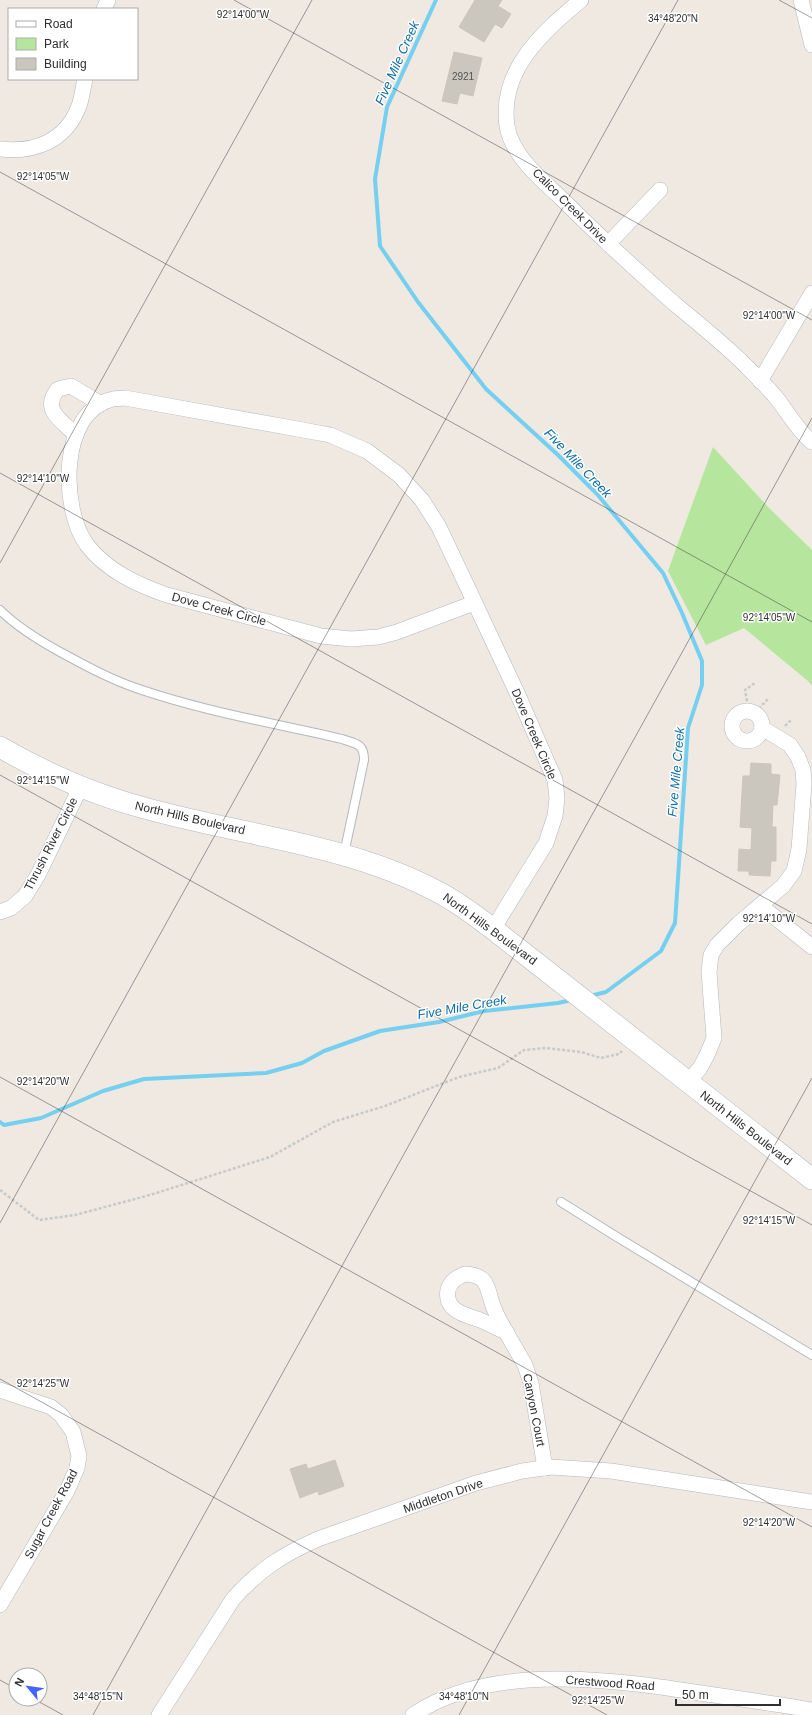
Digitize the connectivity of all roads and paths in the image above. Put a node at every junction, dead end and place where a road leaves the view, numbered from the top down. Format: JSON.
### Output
{"nodes":[{"id":1,"x":581,"y":0,"type":"edge"},
{"id":2,"x":801,"y":0,"type":"edge"},
{"id":3,"x":812,"y":45,"type":"edge"},
{"id":4,"x":85,"y":80,"type":"edge"},
{"id":5,"x":0,"y":149,"type":"edge"},
{"id":6,"x":660,"y":190,"type":"dead end"},
{"id":7,"x":608,"y":244,"type":"junction"},
{"id":8,"x":812,"y":293,"type":"edge"},
{"id":9,"x":760,"y":381,"type":"junction"},
{"id":10,"x":101,"y":404,"type":"junction"},
{"id":11,"x":76,"y":435,"type":"junction"},
{"id":12,"x":812,"y":442,"type":"edge"},
{"id":13,"x":474,"y":603,"type":"junction"},
{"id":14,"x":0,"y":610,"type":"edge"},
{"id":15,"x":755,"y":683,"type":"dead end"},
{"id":16,"x":768,"y":699,"type":"dead end"},
{"id":17,"x":752,"y":711,"type":"junction"},
{"id":18,"x":762,"y":728,"type":"junction"},
{"id":19,"x":0,"y":747,"type":"edge"},
{"id":20,"x":81,"y":786,"type":"junction"},
{"id":21,"x":344,"y":855,"type":"junction"},
{"id":22,"x":761,"y":906,"type":"junction"},
{"id":23,"x":0,"y":912,"type":"edge"},
{"id":24,"x":493,"y":929,"type":"junction"},
{"id":25,"x":812,"y":947,"type":"edge"},
{"id":26,"x":634,"y":1039,"type":"junction"},
{"id":27,"x":688,"y":1082,"type":"junction"},
{"id":28,"x":812,"y":1179,"type":"edge"},
{"id":29,"x":0,"y":1190,"type":"edge"},
{"id":30,"x":561,"y":1202,"type":"dead end"},
{"id":31,"x":506,"y":1332,"type":"dead end"},
{"id":32,"x":812,"y":1355,"type":"edge"},
{"id":33,"x":0,"y":1390,"type":"edge"},
{"id":34,"x":545,"y":1468,"type":"junction"},
{"id":35,"x":812,"y":1502,"type":"edge"},
{"id":36,"x":0,"y":1605,"type":"edge"},
{"id":37,"x":812,"y":1710,"type":"edge"},
{"id":38,"x":159,"y":1715,"type":"edge"},
{"id":39,"x":414,"y":1715,"type":"edge"}],
"edges":[{"from":1,"to":7,"type":"street","name":"Calico Creek Drive"},
{"from":2,"to":3,"type":"street"},
{"from":4,"to":5,"type":"street"},
{"from":6,"to":7,"type":"street"},
{"from":7,"to":9,"type":"street","name":"Calico Creek Drive"},
{"from":8,"to":9,"type":"street"},
{"from":9,"to":12,"type":"street","name":"Calico Creek Drive"},
{"from":10,"to":11,"type":"street","name":"Dove Creek Circle"},
{"from":10,"to":11,"type":"street"},
{"from":10,"to":13,"type":"street","name":"Dove Creek Circle"},
{"from":11,"to":13,"type":"street","name":"Dove Creek Circle"},
{"from":13,"to":24,"type":"street","name":"Dove Creek Circle"},
{"from":14,"to":21,"type":"lane"},
{"from":15,"to":17,"type":"path"},
{"from":16,"to":17,"type":"path"},
{"from":17,"to":18,"type":"street"},
{"from":17,"to":18,"type":"street"},
{"from":18,"to":22,"type":"street"},
{"from":19,"to":20,"type":"street","name":"North Hills Boulevard"},
{"from":20,"to":21,"type":"street","name":"North Hills Boulevard"},
{"from":20,"to":23,"type":"street","name":"Thrush River Circle"},
{"from":21,"to":24,"type":"street","name":"North Hills Boulevard"},
{"from":22,"to":25,"type":"street"},
{"from":22,"to":27,"type":"street"},
{"from":24,"to":26,"type":"street","name":"North Hills Boulevard"},
{"from":26,"to":27,"type":"street","name":"North Hills Boulevard"},
{"from":26,"to":29,"type":"path"},
{"from":27,"to":28,"type":"street","name":"North Hills Boulevard"},
{"from":30,"to":32,"type":"lane"},
{"from":31,"to":34,"type":"street","name":"Canyon Court"},
{"from":33,"to":36,"type":"street","name":"Sugar Creek Road"},
{"from":34,"to":35,"type":"street","name":"Middleton Drive"},
{"from":34,"to":38,"type":"street","name":"Middleton Drive"},
{"from":37,"to":39,"type":"street","name":"Crestwood Road"}]}
